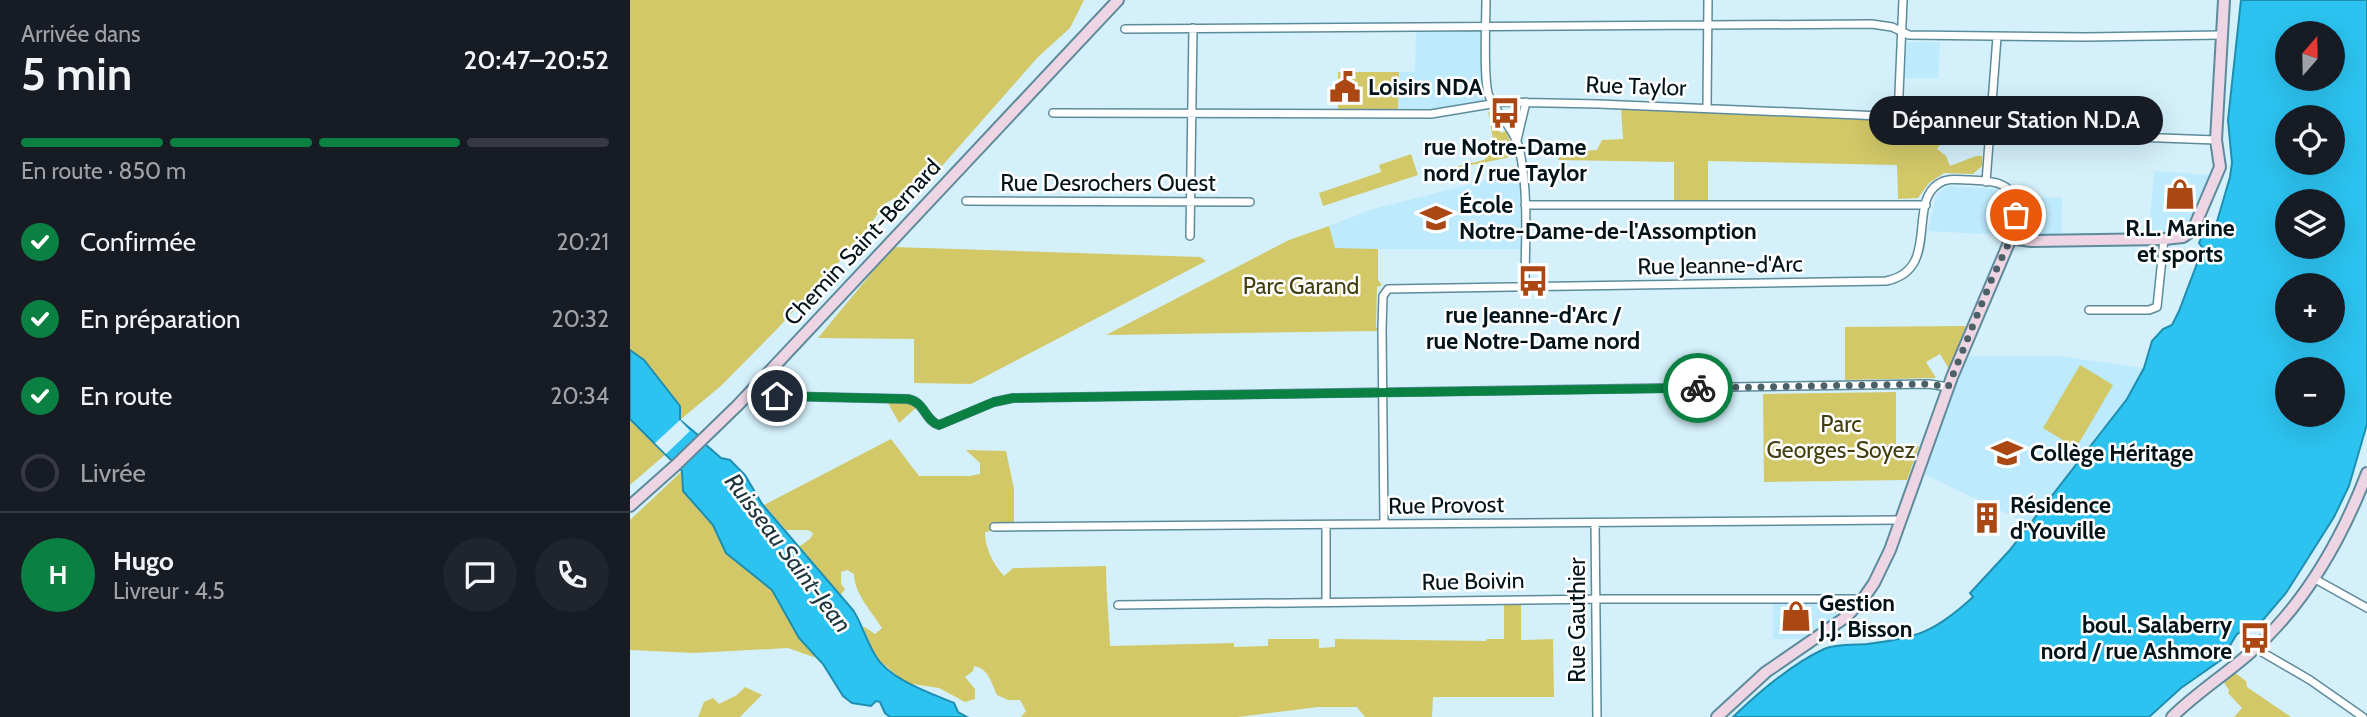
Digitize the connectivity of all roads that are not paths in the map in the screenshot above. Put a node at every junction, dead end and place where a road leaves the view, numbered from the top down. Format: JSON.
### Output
{"nodes":[{"id":1,"x":1118,"y":0,"type":"edge"},
{"id":2,"x":1486,"y":0,"type":"edge"},
{"id":3,"x":1708,"y":0,"type":"edge"},
{"id":4,"x":1903,"y":0,"type":"edge"},
{"id":5,"x":2224,"y":0,"type":"edge"},
{"id":6,"x":1708,"y":25,"type":"junction"},
{"id":7,"x":1486,"y":27,"type":"junction"},
{"id":8,"x":1193,"y":28,"type":"junction"},
{"id":9,"x":1125,"y":29,"type":"dead end"},
{"id":10,"x":1902,"y":32,"type":"junction"},
{"id":11,"x":2221,"y":36,"type":"junction"},
{"id":12,"x":1997,"y":37,"type":"junction"},
{"id":13,"x":1526,"y":103,"type":"junction"},
{"id":14,"x":1494,"y":104,"type":"junction"},
{"id":15,"x":1707,"y":108,"type":"junction"},
{"id":16,"x":1053,"y":113,"type":"dead end"},
{"id":17,"x":1192,"y":114,"type":"junction"},
{"id":18,"x":1898,"y":117,"type":"junction"},
{"id":19,"x":1990,"y":130,"type":"junction"},
{"id":20,"x":2216,"y":140,"type":"junction"},
{"id":21,"x":1517,"y":141,"type":"junction"},
{"id":22,"x":1986,"y":182,"type":"junction"},
{"id":23,"x":966,"y":201,"type":"dead end"},
{"id":24,"x":1191,"y":202,"type":"junction"},
{"id":25,"x":1250,"y":202,"type":"dead end"},
{"id":26,"x":1525,"y":205,"type":"junction"},
{"id":27,"x":1926,"y":205,"type":"junction"},
{"id":28,"x":1190,"y":236,"type":"dead end"},
{"id":29,"x":2011,"y":238,"type":"junction"},
{"id":30,"x":2164,"y":239,"type":"junction"},
{"id":31,"x":1525,"y":287,"type":"junction"},
{"id":32,"x":2089,"y":310,"type":"dead end"},
{"id":33,"x":1948,"y":387,"type":"junction"},
{"id":34,"x":1382,"y":393,"type":"junction"},
{"id":35,"x":777,"y":396,"type":"dead end"},
{"id":36,"x":2367,"y":473,"type":"edge"},
{"id":37,"x":2363,"y":496,"type":"edge"},
{"id":38,"x":630,"y":506,"type":"edge"},
{"id":39,"x":1899,"y":520,"type":"junction"},
{"id":40,"x":1595,"y":523,"type":"junction"},
{"id":41,"x":1384,"y":524,"type":"junction"},
{"id":42,"x":1326,"y":526,"type":"junction"},
{"id":43,"x":993,"y":527,"type":"dead end"},
{"id":44,"x":2315,"y":579,"type":"junction"},
{"id":45,"x":1828,"y":599,"type":"junction"},
{"id":46,"x":1863,"y":599,"type":"junction"},
{"id":47,"x":1596,"y":600,"type":"junction"},
{"id":48,"x":1326,"y":602,"type":"junction"},
{"id":49,"x":1118,"y":605,"type":"dead end"},
{"id":50,"x":2367,"y":608,"type":"edge"},
{"id":51,"x":1846,"y":617,"type":"junction"},
{"id":52,"x":2255,"y":648,"type":"junction"},
{"id":53,"x":1597,"y":717,"type":"edge"},
{"id":54,"x":1717,"y":717,"type":"edge"},
{"id":55,"x":2172,"y":717,"type":"edge"},
{"id":56,"x":2363,"y":717,"type":"edge"}],
"edges":[{"from":1,"to":38,"type":"street","name":"Chemin Saint-Bernard"},
{"from":2,"to":7,"type":"street"},
{"from":3,"to":6,"type":"street"},
{"from":4,"to":10,"type":"street"},
{"from":5,"to":11,"type":"street"},
{"from":6,"to":7,"type":"street"},
{"from":6,"to":10,"type":"street"},
{"from":6,"to":15,"type":"street"},
{"from":7,"to":8,"type":"street"},
{"from":7,"to":14,"type":"street"},
{"from":8,"to":9,"type":"street"},
{"from":8,"to":17,"type":"street"},
{"from":10,"to":12,"type":"street"},
{"from":10,"to":18,"type":"street"},
{"from":11,"to":12,"type":"street"},
{"from":11,"to":20,"type":"street"},
{"from":12,"to":19,"type":"street"},
{"from":13,"to":14,"type":"street","name":"Rue Taylor"},
{"from":13,"to":15,"type":"street","name":"Rue Taylor"},
{"from":13,"to":21,"type":"street"},
{"from":14,"to":17,"type":"street","name":"Rue Taylor"},
{"from":14,"to":21,"type":"street"},
{"from":15,"to":18,"type":"street","name":"Rue Taylor"},
{"from":16,"to":17,"type":"street","name":"Rue Taylor"},
{"from":17,"to":24,"type":"street"},
{"from":18,"to":19,"type":"street","name":"Rue Taylor"},
{"from":19,"to":20,"type":"street","name":"Rue Taylor"},
{"from":19,"to":22,"type":"street"},
{"from":20,"to":30,"type":"street"},
{"from":21,"to":26,"type":"street"},
{"from":22,"to":27,"type":"street"},
{"from":22,"to":29,"type":"street"},
{"from":23,"to":24,"type":"street","name":"Rue Desrochers Ouest"},
{"from":24,"to":25,"type":"street","name":"Rue Desrochers Ouest"},
{"from":24,"to":28,"type":"street"},
{"from":26,"to":27,"type":"street"},
{"from":26,"to":31,"type":"street"},
{"from":27,"to":31,"type":"street","name":"Rue Jeanne-d'Arc"},
{"from":29,"to":30,"type":"street"},
{"from":29,"to":33,"type":"street"},
{"from":30,"to":32,"type":"street"},
{"from":31,"to":34,"type":"street","name":"Rue Jeanne-d'Arc"},
{"from":33,"to":34,"type":"street"},
{"from":33,"to":39,"type":"street"},
{"from":34,"to":35,"type":"street"},
{"from":34,"to":41,"type":"street"},
{"from":36,"to":37,"type":"street"},
{"from":37,"to":44,"type":"street"},
{"from":39,"to":40,"type":"street","name":"Rue Provost"},
{"from":39,"to":46,"type":"street"},
{"from":40,"to":41,"type":"street","name":"Rue Provost"},
{"from":40,"to":47,"type":"street","name":"Rue Gauthier"},
{"from":41,"to":42,"type":"street","name":"Rue Provost"},
{"from":42,"to":43,"type":"street","name":"Rue Provost"},
{"from":42,"to":48,"type":"street"},
{"from":44,"to":50,"type":"street"},
{"from":44,"to":52,"type":"street"},
{"from":45,"to":46,"type":"street","name":"Rue Boivin"},
{"from":45,"to":47,"type":"street","name":"Rue Boivin"},
{"from":45,"to":51,"type":"street"},
{"from":46,"to":51,"type":"street"},
{"from":47,"to":48,"type":"street","name":"Rue Boivin"},
{"from":47,"to":53,"type":"street","name":"Rue Gauthier"},
{"from":48,"to":49,"type":"street","name":"Rue Boivin"},
{"from":51,"to":54,"type":"street"},
{"from":52,"to":55,"type":"street"},
{"from":52,"to":56,"type":"street"}]}
